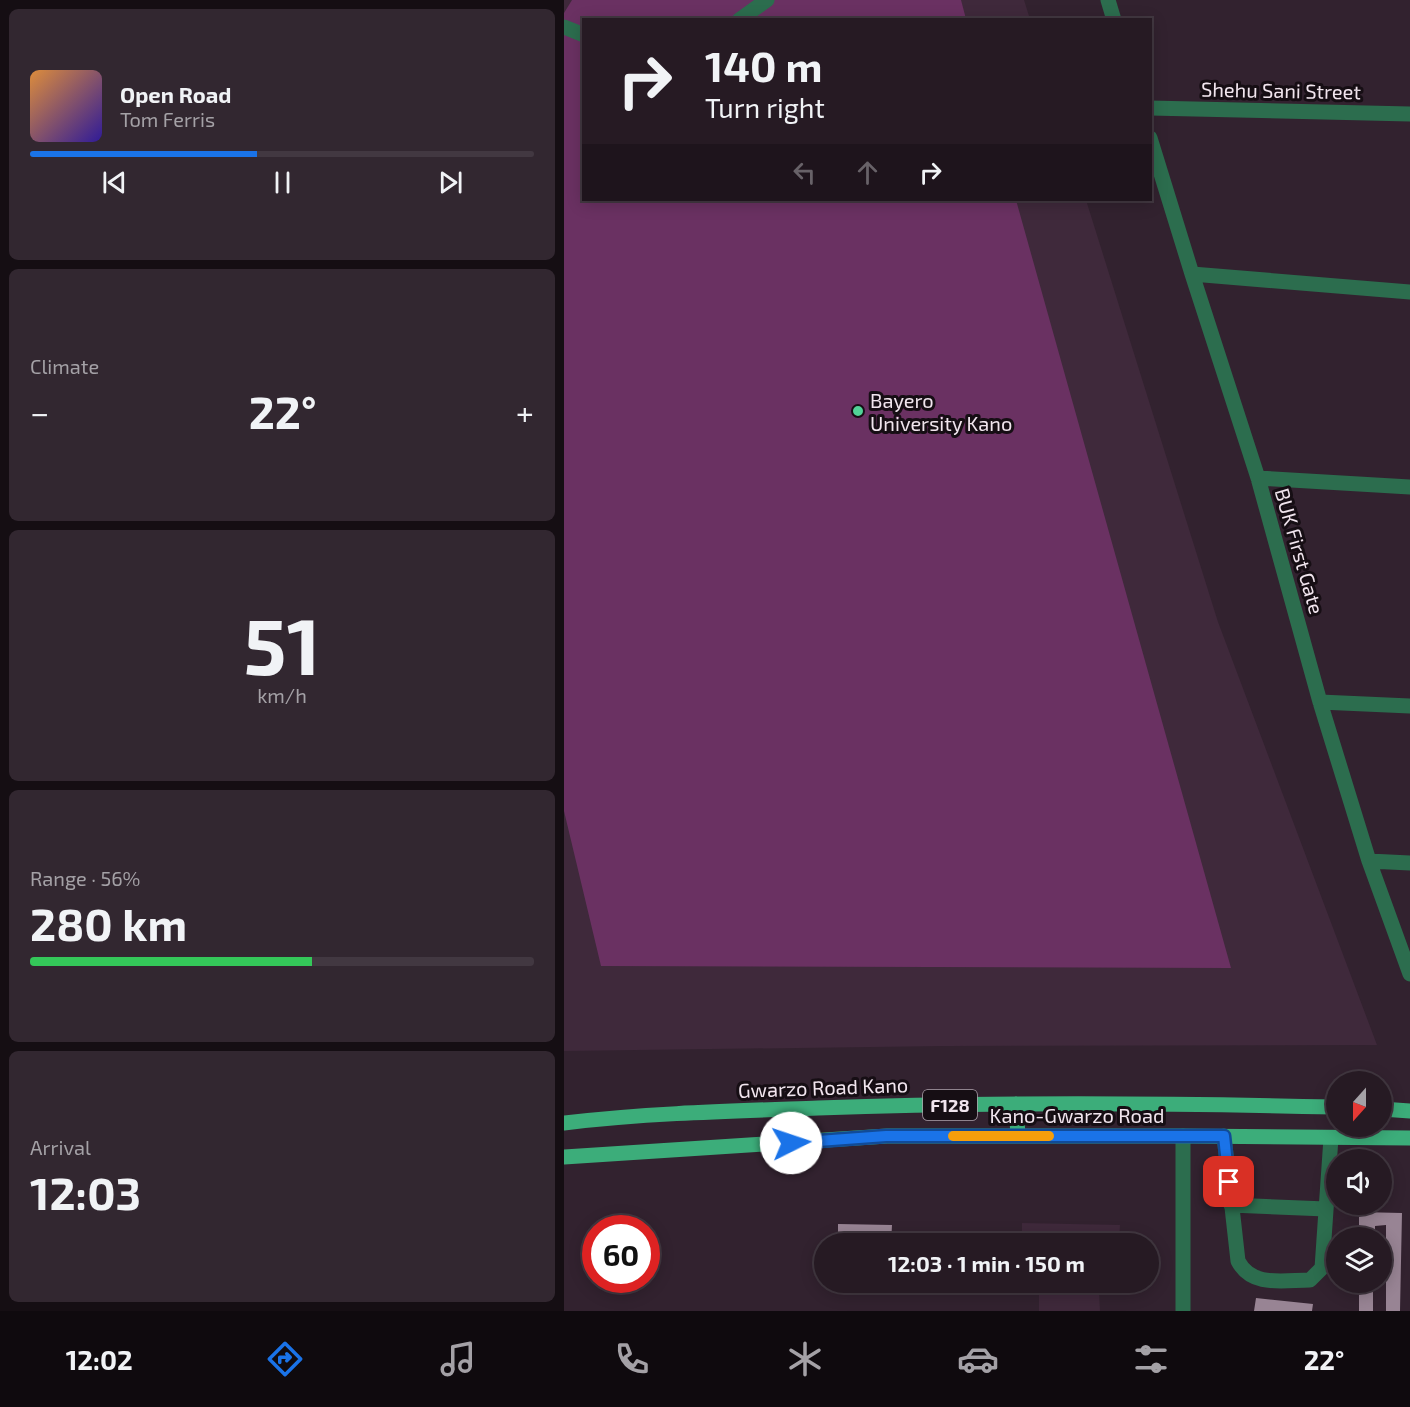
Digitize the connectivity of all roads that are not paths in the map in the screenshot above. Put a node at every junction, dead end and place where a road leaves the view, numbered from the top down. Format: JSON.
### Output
{"nodes":[{"id":1,"x":766,"y":0,"type":"edge"},
{"id":2,"x":1108,"y":0,"type":"edge"},
{"id":3,"x":742,"y":18,"type":"edge"},
{"id":4,"x":1113,"y":18,"type":"edge"},
{"id":5,"x":564,"y":27,"type":"edge"},
{"id":6,"x":582,"y":34,"type":"edge"},
{"id":7,"x":1152,"y":108,"type":"edge"},
{"id":8,"x":1410,"y":114,"type":"edge"},
{"id":9,"x":1152,"y":144,"type":"edge"},
{"id":10,"x":1192,"y":274,"type":"junction"},
{"id":11,"x":1410,"y":292,"type":"edge"},
{"id":12,"x":1258,"y":478,"type":"junction"},
{"id":13,"x":1410,"y":487,"type":"edge"},
{"id":14,"x":1320,"y":702,"type":"junction"},
{"id":15,"x":1410,"y":706,"type":"edge"},
{"id":16,"x":1369,"y":861,"type":"junction"},
{"id":17,"x":1410,"y":863,"type":"edge"},
{"id":18,"x":1410,"y":974,"type":"edge"},
{"id":19,"x":1016,"y":1104,"type":"junction"},
{"id":20,"x":1326,"y":1107,"type":"edge"},
{"id":21,"x":1392,"y":1110,"type":"edge"},
{"id":22,"x":1410,"y":1111,"type":"edge"},
{"id":23,"x":564,"y":1123,"type":"edge"},
{"id":24,"x":1018,"y":1136,"type":"junction"},
{"id":25,"x":1183,"y":1136,"type":"junction"},
{"id":26,"x":1224,"y":1136,"type":"junction"},
{"id":27,"x":1331,"y":1138,"type":"junction"},
{"id":28,"x":1410,"y":1138,"type":"edge"},
{"id":29,"x":1330,"y":1149,"type":"edge"},
{"id":30,"x":564,"y":1157,"type":"edge"},
{"id":31,"x":1232,"y":1205,"type":"junction"},
{"id":32,"x":1326,"y":1209,"type":"joint"},
{"id":33,"x":1183,"y":1311,"type":"edge"}],
"edges":[{"from":1,"to":3,"type":"street"},
{"from":2,"to":4,"type":"street"},
{"from":5,"to":6,"type":"street"},
{"from":7,"to":8,"type":"street","name":"Shehu Sani Street"},
{"from":9,"to":10,"type":"street","name":"BUK First Gate"},
{"from":10,"to":11,"type":"street"},
{"from":10,"to":12,"type":"street","name":"BUK First Gate"},
{"from":12,"to":13,"type":"street"},
{"from":12,"to":14,"type":"street","name":"BUK First Gate"},
{"from":14,"to":15,"type":"street"},
{"from":14,"to":16,"type":"street","name":"BUK First Gate"},
{"from":16,"to":17,"type":"street"},
{"from":16,"to":18,"type":"street","name":"BUK First Gate"},
{"from":19,"to":20,"type":"main road","name":"Gwarzo Road Kano","number":"F128"},
{"from":19,"to":23,"type":"main road","name":"Gwarzo Road Kano","number":"F128"},
{"from":19,"to":24,"type":"main road"},
{"from":21,"to":22,"type":"main road"},
{"from":24,"to":25,"type":"main road","name":"Kano-Gwarzo Road","number":"F128"},
{"from":24,"to":30,"type":"main road","name":"Kano-Gwarzo Road","number":"F128"},
{"from":25,"to":26,"type":"main road","name":"Kano-Gwarzo Road","number":"F128"},
{"from":25,"to":33,"type":"street"},
{"from":26,"to":27,"type":"main road","name":"Kano-Gwarzo Road","number":"F128"},
{"from":26,"to":31,"type":"street"},
{"from":27,"to":28,"type":"main road","name":"Kano-Gwarzo Road","number":"F128"},
{"from":27,"to":29,"type":"street"},
{"from":31,"to":32,"type":"street"},
{"from":31,"to":32,"type":"street"}]}
